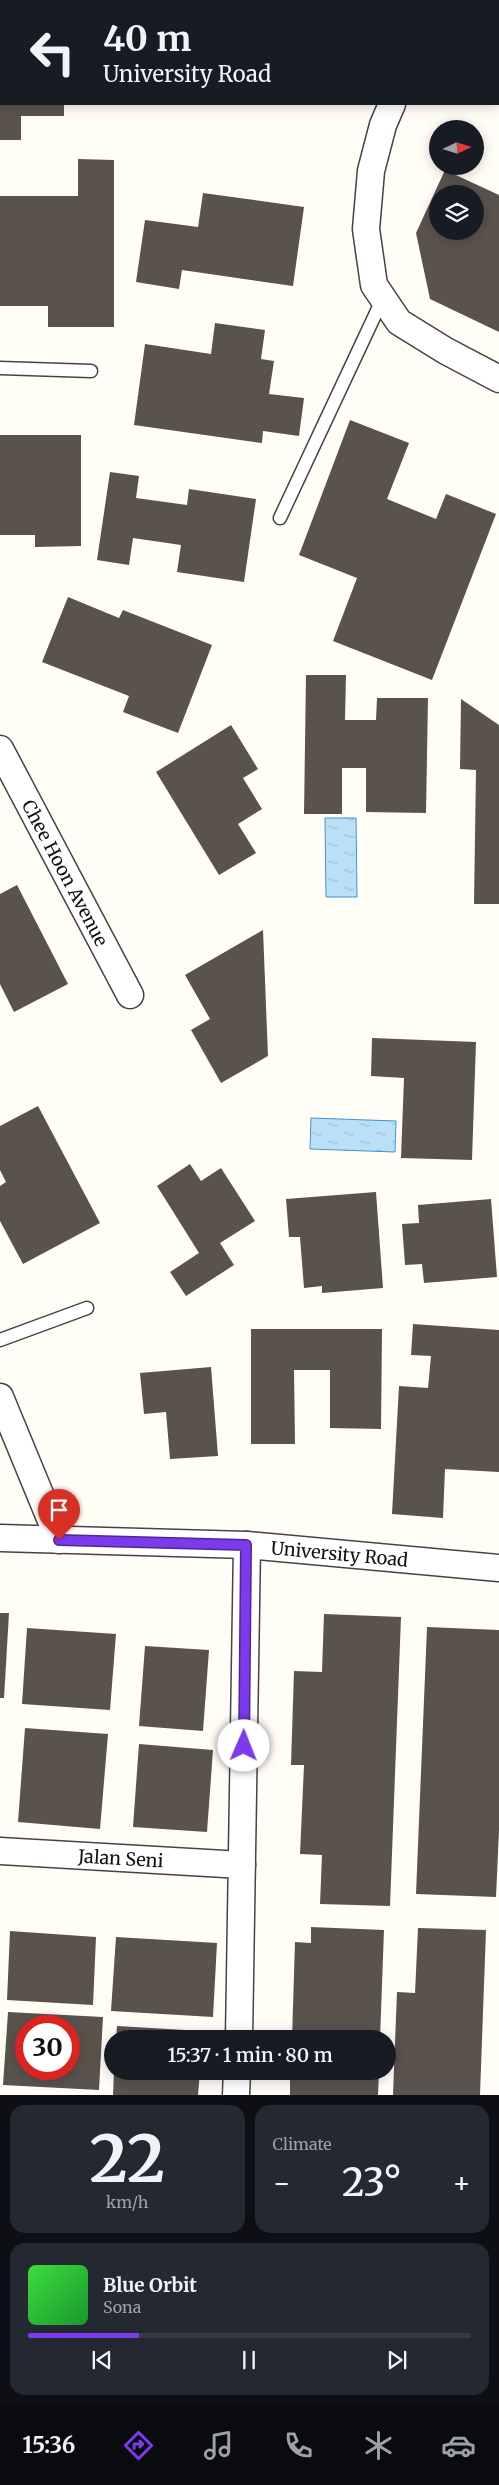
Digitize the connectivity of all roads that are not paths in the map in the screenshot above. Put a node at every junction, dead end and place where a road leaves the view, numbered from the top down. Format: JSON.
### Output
{"nodes":[{"id":1,"x":392,"y":105,"type":"edge"},
{"id":2,"x":383,"y":298,"type":"junction"},
{"id":3,"x":0,"y":368,"type":"edge"},
{"id":4,"x":91,"y":371,"type":"dead end"},
{"id":5,"x":499,"y":379,"type":"edge"},
{"id":6,"x":280,"y":518,"type":"dead end"},
{"id":7,"x":0,"y":749,"type":"edge"},
{"id":8,"x":130,"y":995,"type":"dead end"},
{"id":9,"x":88,"y":1308,"type":"dead end"},
{"id":10,"x":0,"y":1340,"type":"edge"},
{"id":11,"x":0,"y":1397,"type":"edge"},
{"id":12,"x":0,"y":1538,"type":"edge"},
{"id":13,"x":59,"y":1540,"type":"junction"},
{"id":14,"x":246,"y":1545,"type":"junction"},
{"id":15,"x":499,"y":1568,"type":"edge"},
{"id":16,"x":0,"y":1851,"type":"edge"},
{"id":17,"x":242,"y":1865,"type":"junction"},
{"id":18,"x":239,"y":2030,"type":"edge"},
{"id":19,"x":237,"y":2080,"type":"edge"},
{"id":20,"x":236,"y":2095,"type":"edge"}],
"edges":[{"from":1,"to":2,"type":"street"},
{"from":2,"to":5,"type":"street"},
{"from":2,"to":6,"type":"lane"},
{"from":3,"to":4,"type":"lane"},
{"from":7,"to":8,"type":"street","name":"Chee Hoon Avenue"},
{"from":9,"to":10,"type":"lane"},
{"from":11,"to":13,"type":"street"},
{"from":12,"to":13,"type":"street","name":"University Road"},
{"from":13,"to":14,"type":"street","name":"University Road"},
{"from":14,"to":15,"type":"street","name":"University Road"},
{"from":14,"to":17,"type":"street"},
{"from":16,"to":17,"type":"street","name":"Jalan Seni"},
{"from":17,"to":18,"type":"street"},
{"from":19,"to":20,"type":"street"}]}
